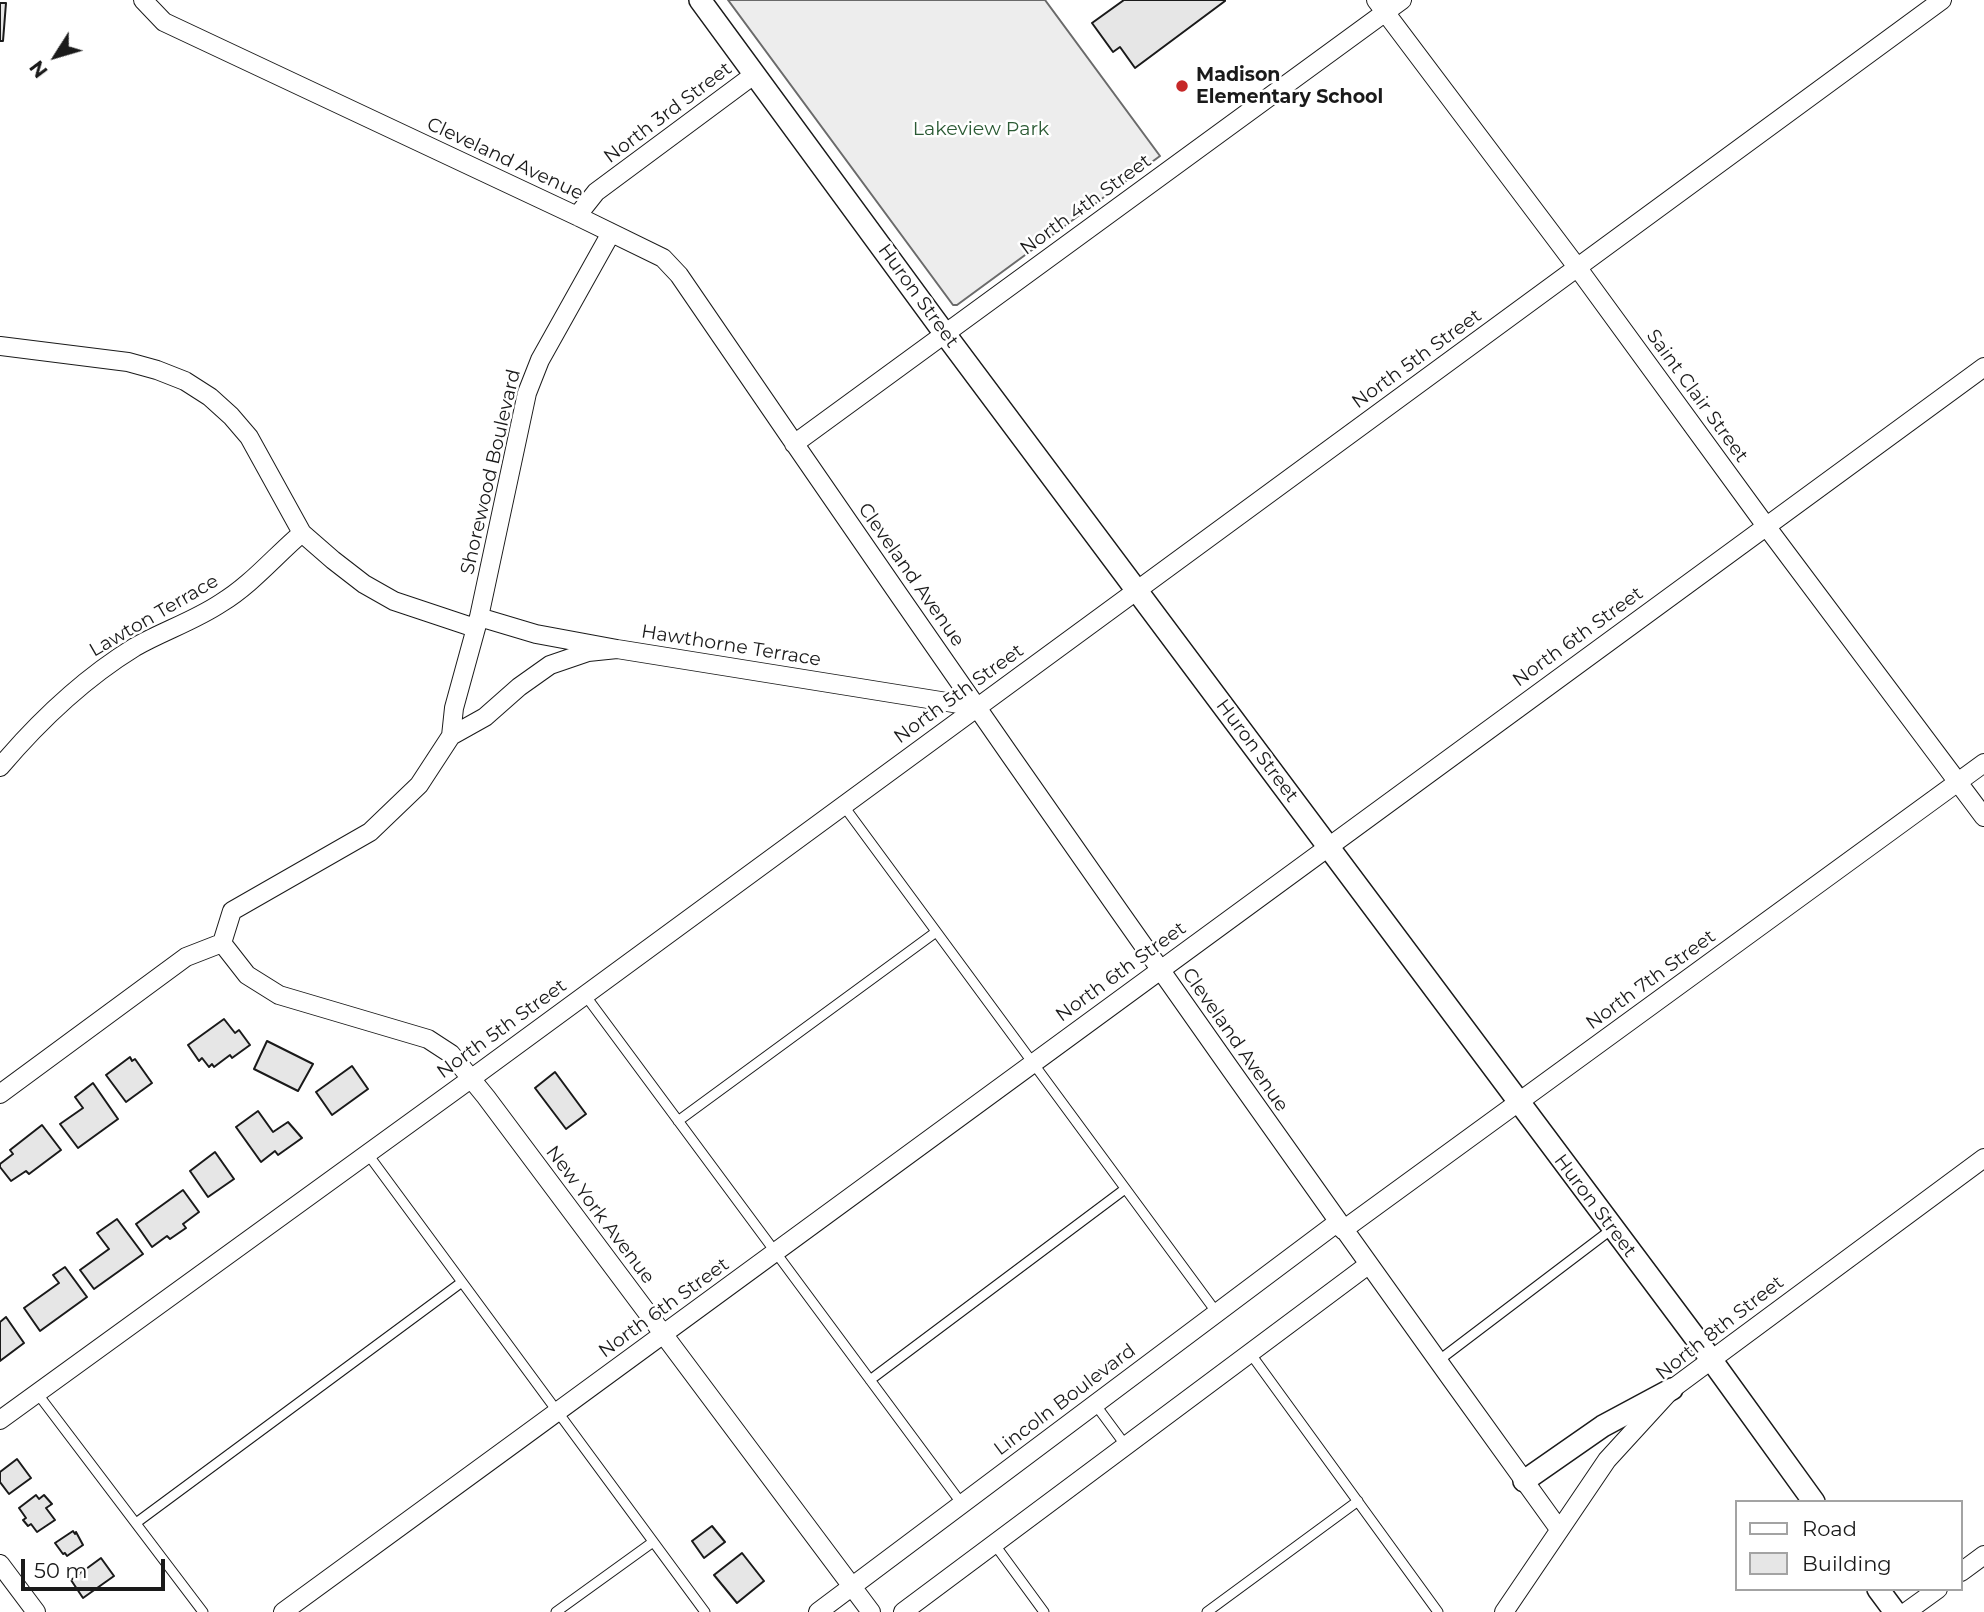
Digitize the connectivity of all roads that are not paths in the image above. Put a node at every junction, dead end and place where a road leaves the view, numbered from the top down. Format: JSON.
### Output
{"nodes":[{"id":1,"x":143,"y":0,"type":"edge"},
{"id":2,"x":700,"y":0,"type":"edge"},
{"id":3,"x":1402,"y":0,"type":"edge"},
{"id":4,"x":1942,"y":0,"type":"edge"},
{"id":5,"x":1380,"y":6,"type":"edge"},
{"id":6,"x":755,"y":74,"type":"junction"},
{"id":7,"x":577,"y":216,"type":"junction"},
{"id":8,"x":611,"y":233,"type":"junction"},
{"id":9,"x":1577,"y":267,"type":"junction"},
{"id":10,"x":945,"y":334,"type":"junction"},
{"id":11,"x":0,"y":346,"type":"edge"},
{"id":12,"x":1984,"y":367,"type":"edge"},
{"id":13,"x":794,"y":444,"type":"junction"},
{"id":14,"x":1766,"y":526,"type":"junction"},
{"id":15,"x":302,"y":533,"type":"junction"},
{"id":16,"x":1136,"y":590,"type":"junction"},
{"id":17,"x":477,"y":622,"type":"junction"},
{"id":18,"x":617,"y":649,"type":"junction"},
{"id":19,"x":978,"y":707,"type":"junction"},
{"id":20,"x":451,"y":736,"type":"junction"},
{"id":21,"x":1984,"y":763,"type":"edge"},
{"id":22,"x":0,"y":767,"type":"edge"},
{"id":23,"x":1958,"y":782,"type":"junction"},
{"id":24,"x":843,"y":806,"type":"junction"},
{"id":25,"x":1984,"y":817,"type":"edge"},
{"id":26,"x":1328,"y":846,"type":"junction"},
{"id":27,"x":936,"y":932,"type":"junction"},
{"id":28,"x":222,"y":943,"type":"junction"},
{"id":29,"x":1159,"y":970,"type":"junction"},
{"id":30,"x":585,"y":995,"type":"junction"},
{"id":31,"x":1032,"y":1063,"type":"junction"},
{"id":32,"x":472,"y":1078,"type":"junction"},
{"id":33,"x":0,"y":1094,"type":"edge"},
{"id":34,"x":1519,"y":1103,"type":"junction"},
{"id":35,"x":678,"y":1121,"type":"junction"},
{"id":36,"x":368,"y":1153,"type":"junction"},
{"id":37,"x":1984,"y":1158,"type":"edge"},
{"id":38,"x":1125,"y":1189,"type":"junction"},
{"id":39,"x":1340,"y":1226,"type":"junction"},
{"id":40,"x":1612,"y":1229,"type":"junction"},
{"id":41,"x":775,"y":1253,"type":"junction"},
{"id":42,"x":1368,"y":1265,"type":"junction"},
{"id":43,"x":462,"y":1282,"type":"junction"},
{"id":44,"x":1217,"y":1313,"type":"junction"},
{"id":45,"x":663,"y":1336,"type":"junction"},
{"id":46,"x":1250,"y":1353,"type":"junction"},
{"id":47,"x":1710,"y":1360,"type":"junction"},
{"id":48,"x":1438,"y":1361,"type":"junction"},
{"id":49,"x":870,"y":1380,"type":"junction"},
{"id":50,"x":1672,"y":1388,"type":"junction"},
{"id":51,"x":37,"y":1393,"type":"junction"},
{"id":52,"x":1095,"y":1404,"type":"junction"},
{"id":53,"x":557,"y":1412,"type":"junction"},
{"id":54,"x":0,"y":1420,"type":"edge"},
{"id":55,"x":1126,"y":1446,"type":"junction"},
{"id":56,"x":1524,"y":1481,"type":"junction"},
{"id":57,"x":1813,"y":1500,"type":"edge"},
{"id":58,"x":1358,"y":1501,"type":"junction"},
{"id":59,"x":962,"y":1504,"type":"junction"},
{"id":60,"x":136,"y":1523,"type":"junction"},
{"id":61,"x":1559,"y":1529,"type":"junction"},
{"id":62,"x":653,"y":1542,"type":"junction"},
{"id":63,"x":995,"y":1545,"type":"junction"},
{"id":64,"x":1984,"y":1555,"type":"edge"},
{"id":65,"x":0,"y":1564,"type":"edge"},
{"id":66,"x":1963,"y":1571,"type":"edge"},
{"id":67,"x":852,"y":1587,"type":"junction"},
{"id":68,"x":1879,"y":1591,"type":"edge"},
{"id":69,"x":1935,"y":1591,"type":"edge"},
{"id":70,"x":36,"y":1612,"type":"edge"},
{"id":71,"x":203,"y":1612,"type":"edge"},
{"id":72,"x":283,"y":1612,"type":"edge"},
{"id":73,"x":556,"y":1612,"type":"edge"},
{"id":74,"x":705,"y":1612,"type":"edge"},
{"id":75,"x":818,"y":1612,"type":"edge"},
{"id":76,"x":871,"y":1612,"type":"edge"},
{"id":77,"x":903,"y":1612,"type":"edge"},
{"id":78,"x":1044,"y":1612,"type":"edge"},
{"id":79,"x":1207,"y":1612,"type":"edge"},
{"id":80,"x":1438,"y":1612,"type":"edge"},
{"id":81,"x":1504,"y":1612,"type":"edge"},
{"id":82,"x":1895,"y":1612,"type":"edge"},
{"id":83,"x":1906,"y":1612,"type":"edge"}],
"edges":[{"from":1,"to":7,"type":"street","name":"Cleveland Avenue"},
{"from":2,"to":6,"type":"street","name":"Huron Street"},
{"from":3,"to":5,"type":"street","name":"North 4th Street"},
{"from":4,"to":9,"type":"street","name":"North 5th Street"},
{"from":5,"to":9,"type":"street","name":"Saint Clair Street"},
{"from":5,"to":10,"type":"street","name":"North 4th Street"},
{"from":6,"to":7,"type":"street","name":"North 3rd Street"},
{"from":6,"to":10,"type":"street","name":"Huron Street"},
{"from":7,"to":8,"type":"street","name":"Cleveland Avenue"},
{"from":8,"to":13,"type":"street","name":"Cleveland Avenue"},
{"from":8,"to":17,"type":"street","name":"Shorewood Boulevard"},
{"from":9,"to":14,"type":"street","name":"Saint Clair Street"},
{"from":9,"to":16,"type":"street","name":"North 5th Street"},
{"from":10,"to":13,"type":"street","name":"North 4th Street"},
{"from":10,"to":16,"type":"street","name":"Huron Street"},
{"from":11,"to":15,"type":"street","name":"Hawthorne Terrace"},
{"from":12,"to":14,"type":"street","name":"North 6th Street"},
{"from":13,"to":19,"type":"street","name":"Cleveland Avenue"},
{"from":14,"to":23,"type":"street","name":"Saint Clair Street"},
{"from":14,"to":26,"type":"street","name":"North 6th Street"},
{"from":15,"to":17,"type":"street","name":"Hawthorne Terrace"},
{"from":15,"to":22,"type":"street","name":"Lawton Terrace"},
{"from":16,"to":19,"type":"street","name":"North 5th Street"},
{"from":16,"to":26,"type":"street","name":"Huron Street"},
{"from":17,"to":18,"type":"street","name":"Hawthorne Terrace"},
{"from":17,"to":20,"type":"street","name":"Shorewood Boulevard"},
{"from":18,"to":19,"type":"street","name":"Hawthorne Terrace"},
{"from":18,"to":20,"type":"street","name":"Shorewood Boulevard"},
{"from":19,"to":24,"type":"street","name":"North 5th Street"},
{"from":19,"to":29,"type":"street","name":"Cleveland Avenue"},
{"from":20,"to":28,"type":"street","name":"Shorewood Boulevard"},
{"from":21,"to":23,"type":"street","name":"North 7th Street"},
{"from":23,"to":25,"type":"street","name":"Saint Clair Street"},
{"from":23,"to":34,"type":"street","name":"North 7th Street"},
{"from":24,"to":27,"type":"lane"},
{"from":24,"to":30,"type":"street","name":"North 5th Street"},
{"from":26,"to":29,"type":"street","name":"North 6th Street"},
{"from":26,"to":34,"type":"street","name":"Huron Street"},
{"from":27,"to":31,"type":"lane"},
{"from":27,"to":35,"type":"lane"},
{"from":28,"to":32,"type":"street","name":"New York Avenue"},
{"from":28,"to":33,"type":"street"},
{"from":29,"to":31,"type":"street","name":"North 6th Street"},
{"from":29,"to":39,"type":"street","name":"Cleveland Avenue"},
{"from":30,"to":32,"type":"street","name":"North 5th Street"},
{"from":30,"to":35,"type":"lane"},
{"from":31,"to":38,"type":"lane"},
{"from":31,"to":41,"type":"street","name":"North 6th Street"},
{"from":32,"to":36,"type":"street","name":"North 5th Street"},
{"from":32,"to":45,"type":"street","name":"New York Avenue"},
{"from":34,"to":39,"type":"street","name":"North 7th Street"},
{"from":34,"to":40,"type":"street","name":"Huron Street"},
{"from":35,"to":41,"type":"lane"},
{"from":36,"to":43,"type":"lane"},
{"from":36,"to":51,"type":"street","name":"North 5th Street"},
{"from":37,"to":47,"type":"street","name":"North 8th Street"},
{"from":38,"to":44,"type":"lane"},
{"from":38,"to":49,"type":"lane"},
{"from":39,"to":42,"type":"street","name":"Cleveland Avenue"},
{"from":39,"to":44,"type":"street","name":"Lincoln Boulevard"},
{"from":40,"to":47,"type":"street","name":"Huron Street"},
{"from":40,"to":48,"type":"lane"},
{"from":41,"to":45,"type":"street","name":"North 6th Street"},
{"from":41,"to":49,"type":"lane"},
{"from":42,"to":46,"type":"street"},
{"from":42,"to":48,"type":"street","name":"Cleveland Avenue"},
{"from":43,"to":53,"type":"lane"},
{"from":43,"to":60,"type":"lane"},
{"from":44,"to":52,"type":"street","name":"Lincoln Boulevard"},
{"from":45,"to":53,"type":"street","name":"North 6th Street"},
{"from":45,"to":67,"type":"street","name":"New York Avenue"},
{"from":46,"to":55,"type":"street"},
{"from":46,"to":58,"type":"lane"},
{"from":47,"to":50,"type":"street","name":"North 8th Street"},
{"from":47,"to":57,"type":"street","name":"Huron Street"},
{"from":48,"to":56,"type":"street","name":"Cleveland Avenue"},
{"from":49,"to":59,"type":"lane"},
{"from":50,"to":56,"type":"street"},
{"from":50,"to":61,"type":"street","name":"North 8th Street"},
{"from":51,"to":54,"type":"street","name":"North 5th Street"},
{"from":51,"to":60,"type":"lane"},
{"from":52,"to":55,"type":"lane"},
{"from":52,"to":59,"type":"street","name":"Lincoln Boulevard"},
{"from":53,"to":62,"type":"lane"},
{"from":53,"to":72,"type":"street","name":"North 6th Street"},
{"from":55,"to":63,"type":"street"},
{"from":56,"to":61,"type":"street","name":"Cleveland Avenue"},
{"from":58,"to":79,"type":"lane"},
{"from":58,"to":80,"type":"lane"},
{"from":59,"to":67,"type":"street","name":"Lincoln Boulevard"},
{"from":60,"to":71,"type":"lane"},
{"from":61,"to":81,"type":"street","name":"North 8th Street"},
{"from":62,"to":73,"type":"lane"},
{"from":62,"to":74,"type":"lane"},
{"from":63,"to":77,"type":"street"},
{"from":63,"to":78,"type":"lane"},
{"from":64,"to":66,"type":"street"},
{"from":65,"to":70,"type":"street"},
{"from":67,"to":75,"type":"street","name":"Lincoln Boulevard"},
{"from":67,"to":76,"type":"street","name":"New York Avenue"},
{"from":68,"to":82,"type":"street"},
{"from":69,"to":83,"type":"street"}]}
